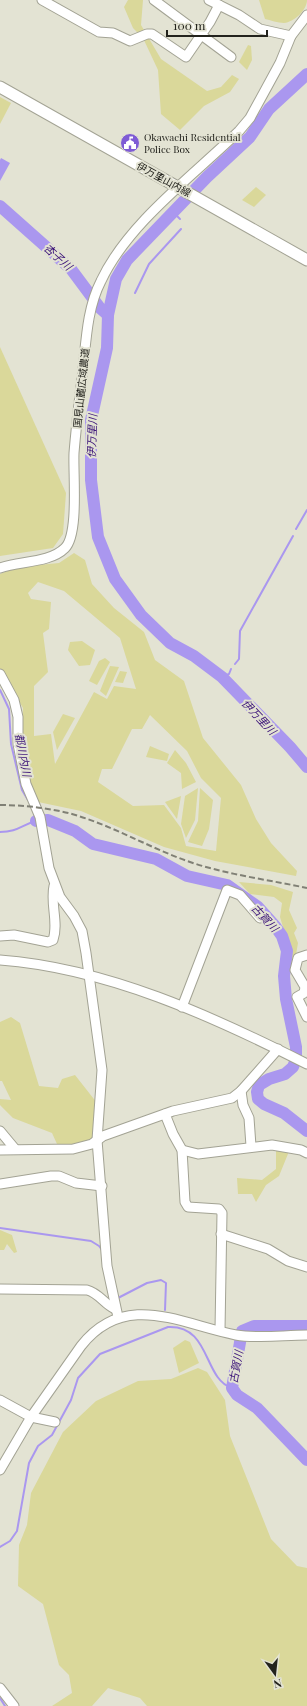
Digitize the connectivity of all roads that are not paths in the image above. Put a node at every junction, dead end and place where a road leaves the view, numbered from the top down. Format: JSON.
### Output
{"nodes":[{"id":1,"x":42,"y":0,"type":"edge"},
{"id":2,"x":154,"y":0,"type":"edge"},
{"id":3,"x":209,"y":0,"type":"edge"},
{"id":4,"x":219,"y":5,"type":"junction"},
{"id":5,"x":307,"y":15,"type":"edge"},
{"id":6,"x":201,"y":35,"type":"junction"},
{"id":7,"x":291,"y":36,"type":"junction"},
{"id":8,"x":231,"y":57,"type":"dead end"},
{"id":9,"x":0,"y":87,"type":"edge"},
{"id":10,"x":179,"y":188,"type":"junction"},
{"id":11,"x":307,"y":260,"type":"edge"},
{"id":12,"x":0,"y":568,"type":"edge"},
{"id":13,"x":0,"y":674,"type":"edge"},
{"id":14,"x":54,"y":886,"type":"junction"},
{"id":15,"x":260,"y":918,"type":"dead end"},
{"id":16,"x":0,"y":936,"type":"edge"},
{"id":17,"x":307,"y":955,"type":"edge"},
{"id":18,"x":0,"y":960,"type":"edge"},
{"id":19,"x":88,"y":975,"type":"junction"},
{"id":20,"x":182,"y":1007,"type":"junction"},
{"id":21,"x":307,"y":1017,"type":"edge"},
{"id":22,"x":281,"y":1051,"type":"junction"},
{"id":23,"x":305,"y":1063,"type":"edge"},
{"id":24,"x":241,"y":1091,"type":"junction"},
{"id":25,"x":165,"y":1114,"type":"junction"},
{"id":26,"x":0,"y":1131,"type":"edge"},
{"id":27,"x":97,"y":1140,"type":"junction"},
{"id":28,"x":251,"y":1146,"type":"junction"},
{"id":29,"x":15,"y":1149,"type":"junction"},
{"id":30,"x":0,"y":1150,"type":"edge"},
{"id":31,"x":182,"y":1150,"type":"junction"},
{"id":32,"x":307,"y":1153,"type":"edge"},
{"id":33,"x":0,"y":1184,"type":"edge"},
{"id":34,"x":102,"y":1186,"type":"junction"},
{"id":35,"x":221,"y":1234,"type":"junction"},
{"id":36,"x":307,"y":1267,"type":"edge"},
{"id":37,"x":0,"y":1289,"type":"edge"},
{"id":38,"x":117,"y":1313,"type":"junction"},
{"id":39,"x":220,"y":1330,"type":"junction"},
{"id":40,"x":307,"y":1335,"type":"edge"},
{"id":41,"x":0,"y":1400,"type":"edge"},
{"id":42,"x":31,"y":1417,"type":"junction"},
{"id":43,"x":55,"y":1422,"type":"dead end"},
{"id":44,"x":0,"y":1470,"type":"edge"},
{"id":45,"x":0,"y":1688,"type":"edge"},
{"id":46,"x":14,"y":1706,"type":"edge"}],
"edges":[{"from":1,"to":6,"type":"street"},
{"from":2,"to":6,"type":"street"},
{"from":3,"to":4,"type":"street"},
{"from":4,"to":6,"type":"street"},
{"from":4,"to":7,"type":"street"},
{"from":5,"to":7,"type":"street","name":"国見山麓広域農道"},
{"from":6,"to":8,"type":"street"},
{"from":7,"to":10,"type":"street","name":"国見山麓広域農道"},
{"from":9,"to":10,"type":"main road","name":"伊万里山内線"},
{"from":10,"to":11,"type":"main road","name":"伊万里山内線"},
{"from":10,"to":12,"type":"street","name":"国見山麓広域農道"},
{"from":13,"to":14,"type":"street"},
{"from":14,"to":16,"type":"street"},
{"from":14,"to":19,"type":"street"},
{"from":15,"to":20,"type":"street"},
{"from":17,"to":21,"type":"street"},
{"from":18,"to":19,"type":"street"},
{"from":19,"to":20,"type":"street"},
{"from":19,"to":27,"type":"street"},
{"from":20,"to":22,"type":"street"},
{"from":22,"to":23,"type":"street"},
{"from":22,"to":24,"type":"street"},
{"from":24,"to":25,"type":"street"},
{"from":24,"to":28,"type":"street"},
{"from":25,"to":27,"type":"street"},
{"from":25,"to":31,"type":"street"},
{"from":26,"to":29,"type":"street"},
{"from":27,"to":29,"type":"street"},
{"from":27,"to":34,"type":"street"},
{"from":28,"to":31,"type":"street"},
{"from":28,"to":32,"type":"street"},
{"from":29,"to":30,"type":"street"},
{"from":31,"to":35,"type":"street"},
{"from":33,"to":34,"type":"street"},
{"from":34,"to":38,"type":"street"},
{"from":35,"to":36,"type":"street"},
{"from":35,"to":39,"type":"street"},
{"from":37,"to":38,"type":"street"},
{"from":38,"to":39,"type":"street"},
{"from":38,"to":42,"type":"street"},
{"from":39,"to":40,"type":"street"},
{"from":41,"to":42,"type":"street"},
{"from":42,"to":43,"type":"street"},
{"from":42,"to":44,"type":"street"},
{"from":45,"to":46,"type":"street"}]}
